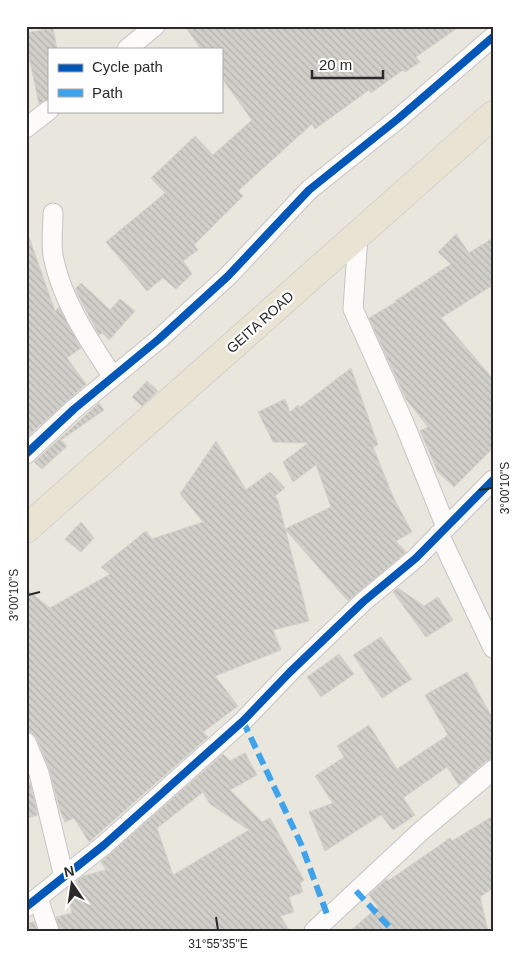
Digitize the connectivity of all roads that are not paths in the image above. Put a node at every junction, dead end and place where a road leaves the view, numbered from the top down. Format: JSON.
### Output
{"nodes":[{"id":1,"x":154,"y":26,"type":"edge"},
{"id":2,"x":493,"y":37,"type":"edge"},
{"id":3,"x":128,"y":48,"type":"edge"},
{"id":4,"x":48,"y":111,"type":"edge"},
{"id":5,"x":493,"y":115,"type":"edge"},
{"id":6,"x":26,"y":128,"type":"edge"},
{"id":7,"x":53,"y":213,"type":"dead end"},
{"id":8,"x":358,"y":236,"type":"junction"},
{"id":9,"x":113,"y":377,"type":"junction"},
{"id":10,"x":26,"y":454,"type":"edge"},
{"id":11,"x":493,"y":480,"type":"edge"},
{"id":12,"x":26,"y":529,"type":"edge"},
{"id":13,"x":443,"y":531,"type":"junction"},
{"id":14,"x":493,"y":648,"type":"edge"},
{"id":15,"x":26,"y":742,"type":"edge"},
{"id":16,"x":493,"y":770,"type":"edge"},
{"id":17,"x":64,"y":877,"type":"junction"},
{"id":18,"x":32,"y":902,"type":"edge"},
{"id":19,"x":49,"y":931,"type":"edge"},
{"id":20,"x":314,"y":931,"type":"edge"}],
"edges":[{"from":1,"to":3,"type":"street"},
{"from":2,"to":9,"type":"street"},
{"from":4,"to":6,"type":"street"},
{"from":5,"to":8,"type":"highway","name":"GEITA ROAD"},
{"from":7,"to":9,"type":"street"},
{"from":8,"to":12,"type":"highway","name":"GEITA ROAD"},
{"from":8,"to":13,"type":"street"},
{"from":9,"to":10,"type":"street"},
{"from":11,"to":13,"type":"street"},
{"from":13,"to":14,"type":"street"},
{"from":13,"to":17,"type":"street"},
{"from":15,"to":17,"type":"street"},
{"from":16,"to":20,"type":"street"},
{"from":17,"to":18,"type":"street"},
{"from":18,"to":19,"type":"street"}]}
